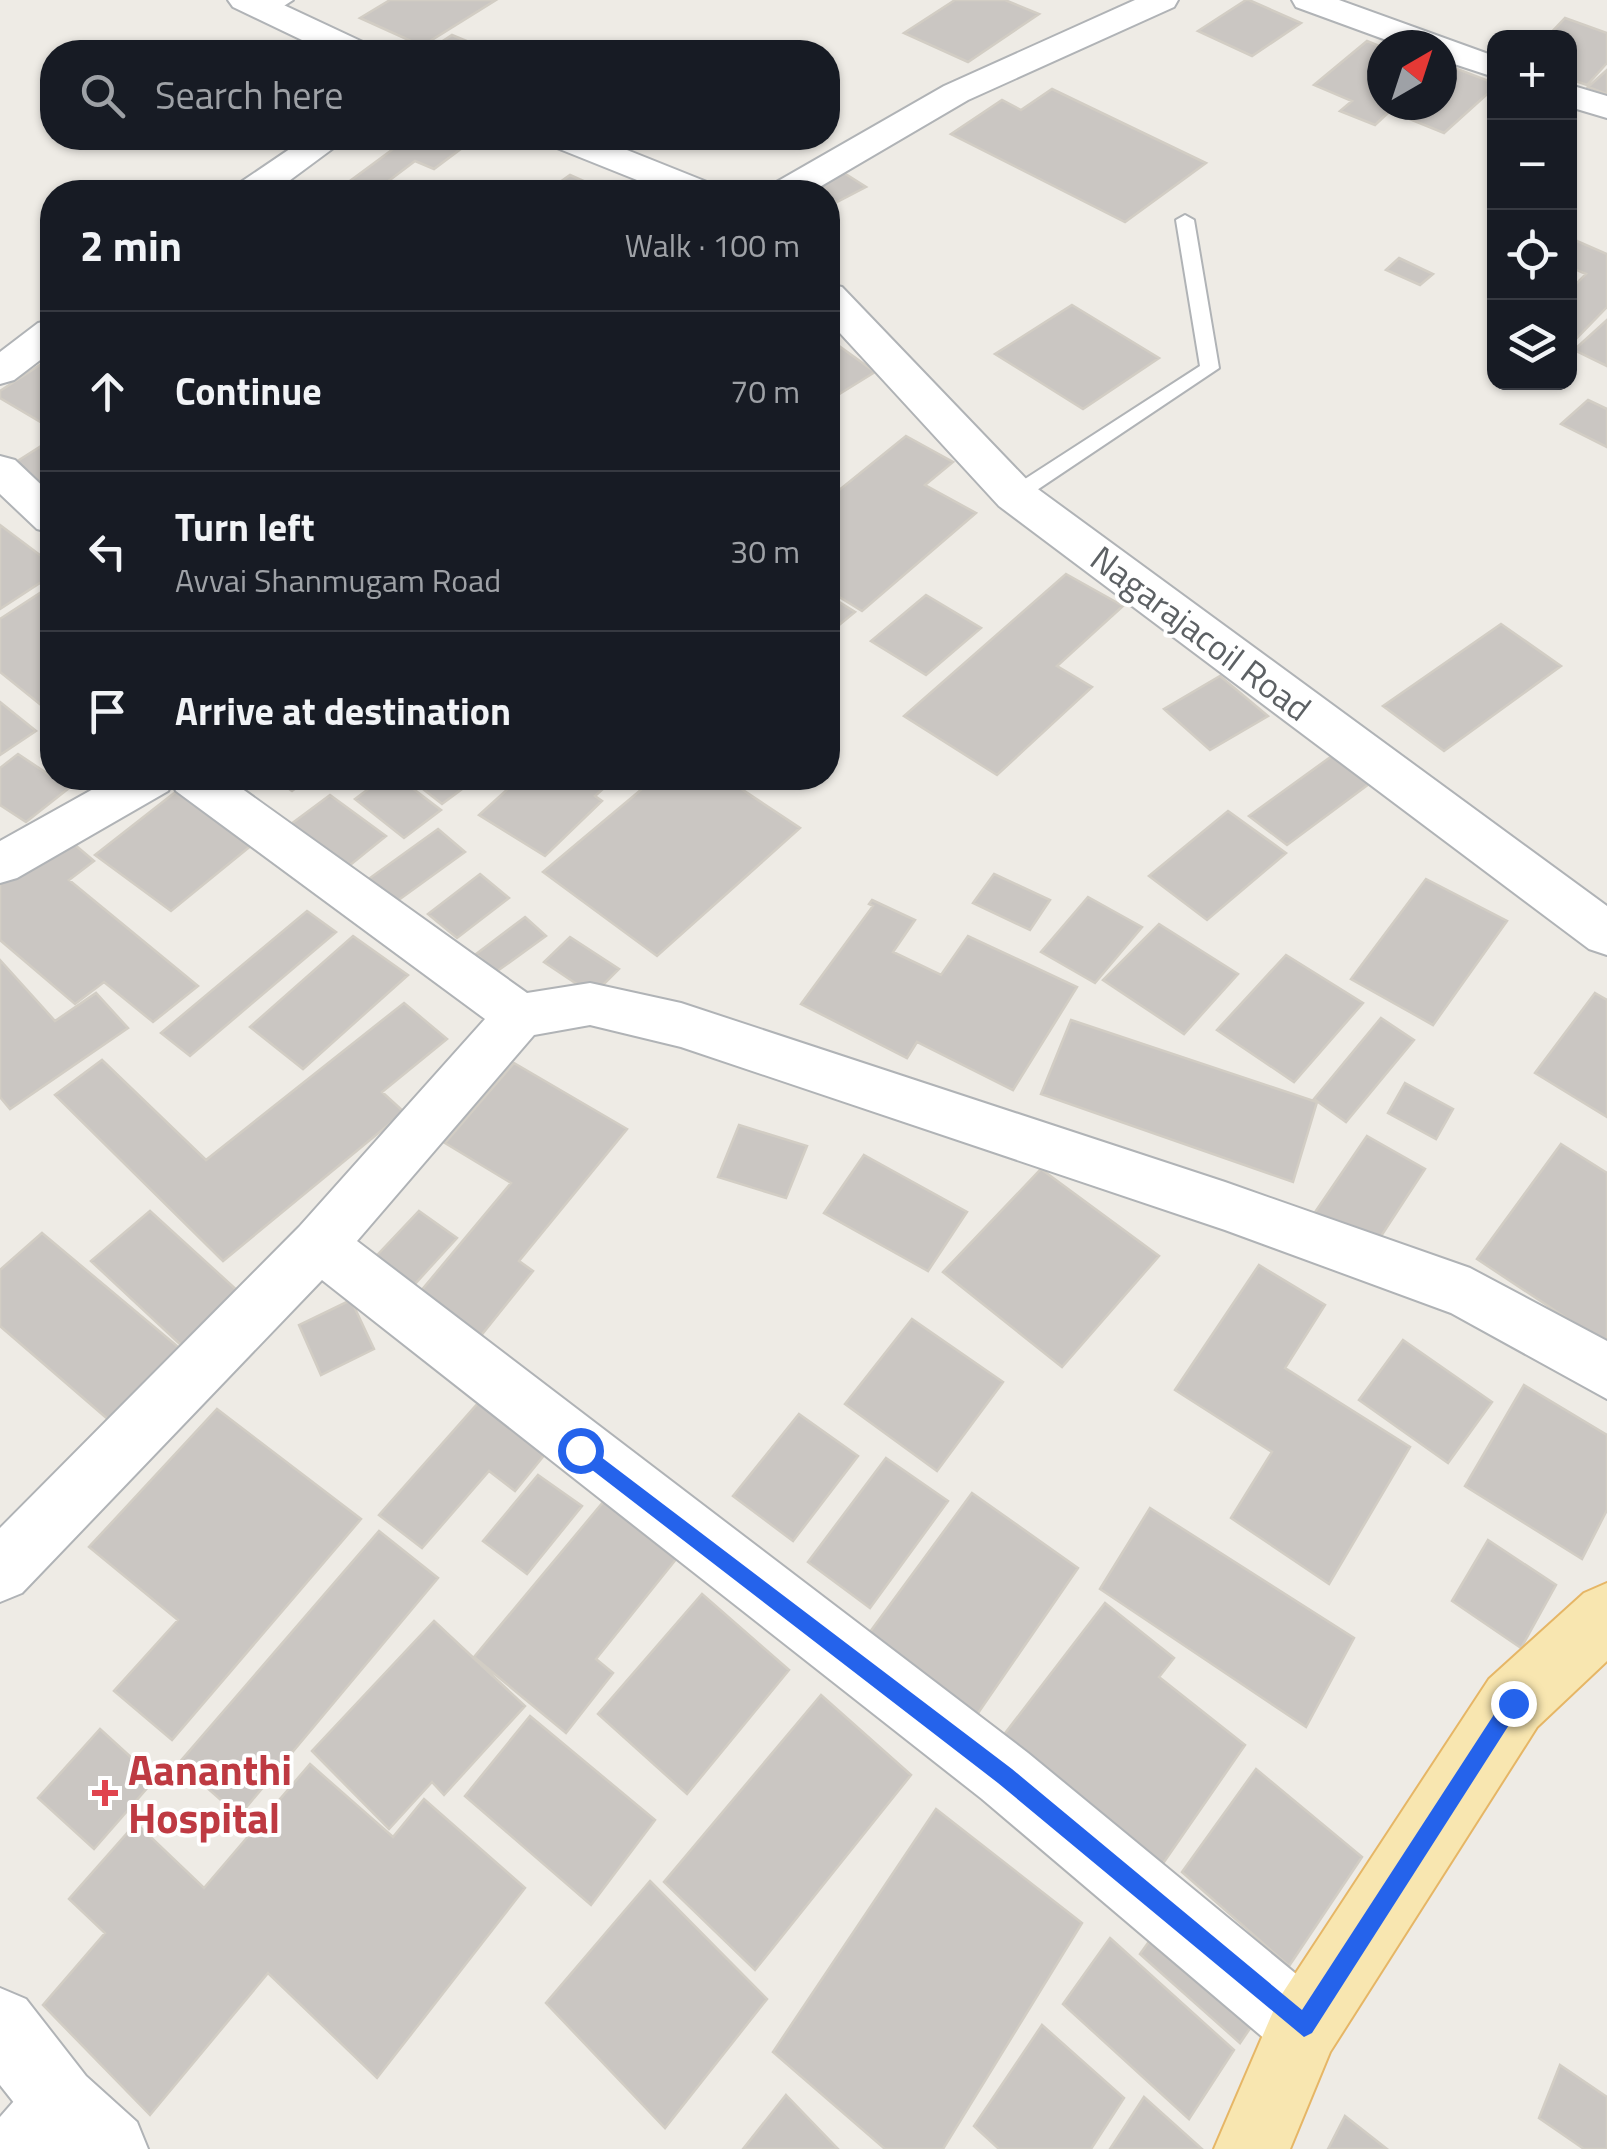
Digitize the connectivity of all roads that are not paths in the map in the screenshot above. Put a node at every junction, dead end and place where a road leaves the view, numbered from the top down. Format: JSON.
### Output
{"nodes":[{"id":1,"x":1162,"y":0,"type":"edge"},
{"id":2,"x":1308,"y":0,"type":"edge"},
{"id":3,"x":266,"y":4,"type":"edge"},
{"id":4,"x":1391,"y":30,"type":"edge"},
{"id":5,"x":332,"y":40,"type":"edge"},
{"id":6,"x":1457,"y":54,"type":"edge"},
{"id":7,"x":1487,"y":65,"type":"edge"},
{"id":8,"x":1577,"y":97,"type":"edge"},
{"id":9,"x":1607,"y":108,"type":"edge"},
{"id":10,"x":311,"y":150,"type":"edge"},
{"id":11,"x":595,"y":150,"type":"edge"},
{"id":12,"x":268,"y":180,"type":"edge"},
{"id":13,"x":669,"y":180,"type":"edge"},
{"id":14,"x":806,"y":180,"type":"edge"},
{"id":15,"x":1186,"y":220,"type":"dead end"},
{"id":16,"x":840,"y":309,"type":"edge"},
{"id":17,"x":40,"y":345,"type":"edge"},
{"id":18,"x":0,"y":370,"type":"edge"},
{"id":19,"x":0,"y":470,"type":"edge"},
{"id":20,"x":1015,"y":495,"type":"junction"},
{"id":21,"x":40,"y":508,"type":"edge"},
{"id":22,"x":130,"y":790,"type":"edge"},
{"id":23,"x":209,"y":790,"type":"edge"},
{"id":24,"x":0,"y":864,"type":"edge"},
{"id":25,"x":1607,"y":934,"type":"edge"},
{"id":26,"x":519,"y":1016,"type":"junction"},
{"id":27,"x":319,"y":1245,"type":"junction"},
{"id":28,"x":1607,"y":1372,"type":"edge"},
{"id":29,"x":0,"y":1571,"type":"edge"},
{"id":30,"x":1607,"y":1616,"type":"edge"},
{"id":31,"x":0,"y":2025,"type":"edge"},
{"id":32,"x":1304,"y":2026,"type":"junction"},
{"id":33,"x":63,"y":2133,"type":"edge"},
{"id":34,"x":1252,"y":2149,"type":"edge"}],
"edges":[{"from":1,"to":14,"type":"street"},
{"from":2,"to":4,"type":"street"},
{"from":3,"to":5,"type":"street"},
{"from":6,"to":7,"type":"street"},
{"from":8,"to":9,"type":"street"},
{"from":10,"to":12,"type":"street"},
{"from":11,"to":13,"type":"street"},
{"from":15,"to":20,"type":"lane"},
{"from":16,"to":20,"type":"street","name":"Nagarajacoil Road"},
{"from":17,"to":18,"type":"street"},
{"from":19,"to":21,"type":"street"},
{"from":20,"to":25,"type":"street","name":"Nagarajacoil Road"},
{"from":22,"to":24,"type":"street"},
{"from":23,"to":26,"type":"street"},
{"from":26,"to":27,"type":"street"},
{"from":26,"to":28,"type":"street"},
{"from":27,"to":29,"type":"street"},
{"from":27,"to":32,"type":"street"},
{"from":30,"to":32,"type":"main road"},
{"from":31,"to":33,"type":"street"},
{"from":32,"to":34,"type":"main road"}]}
